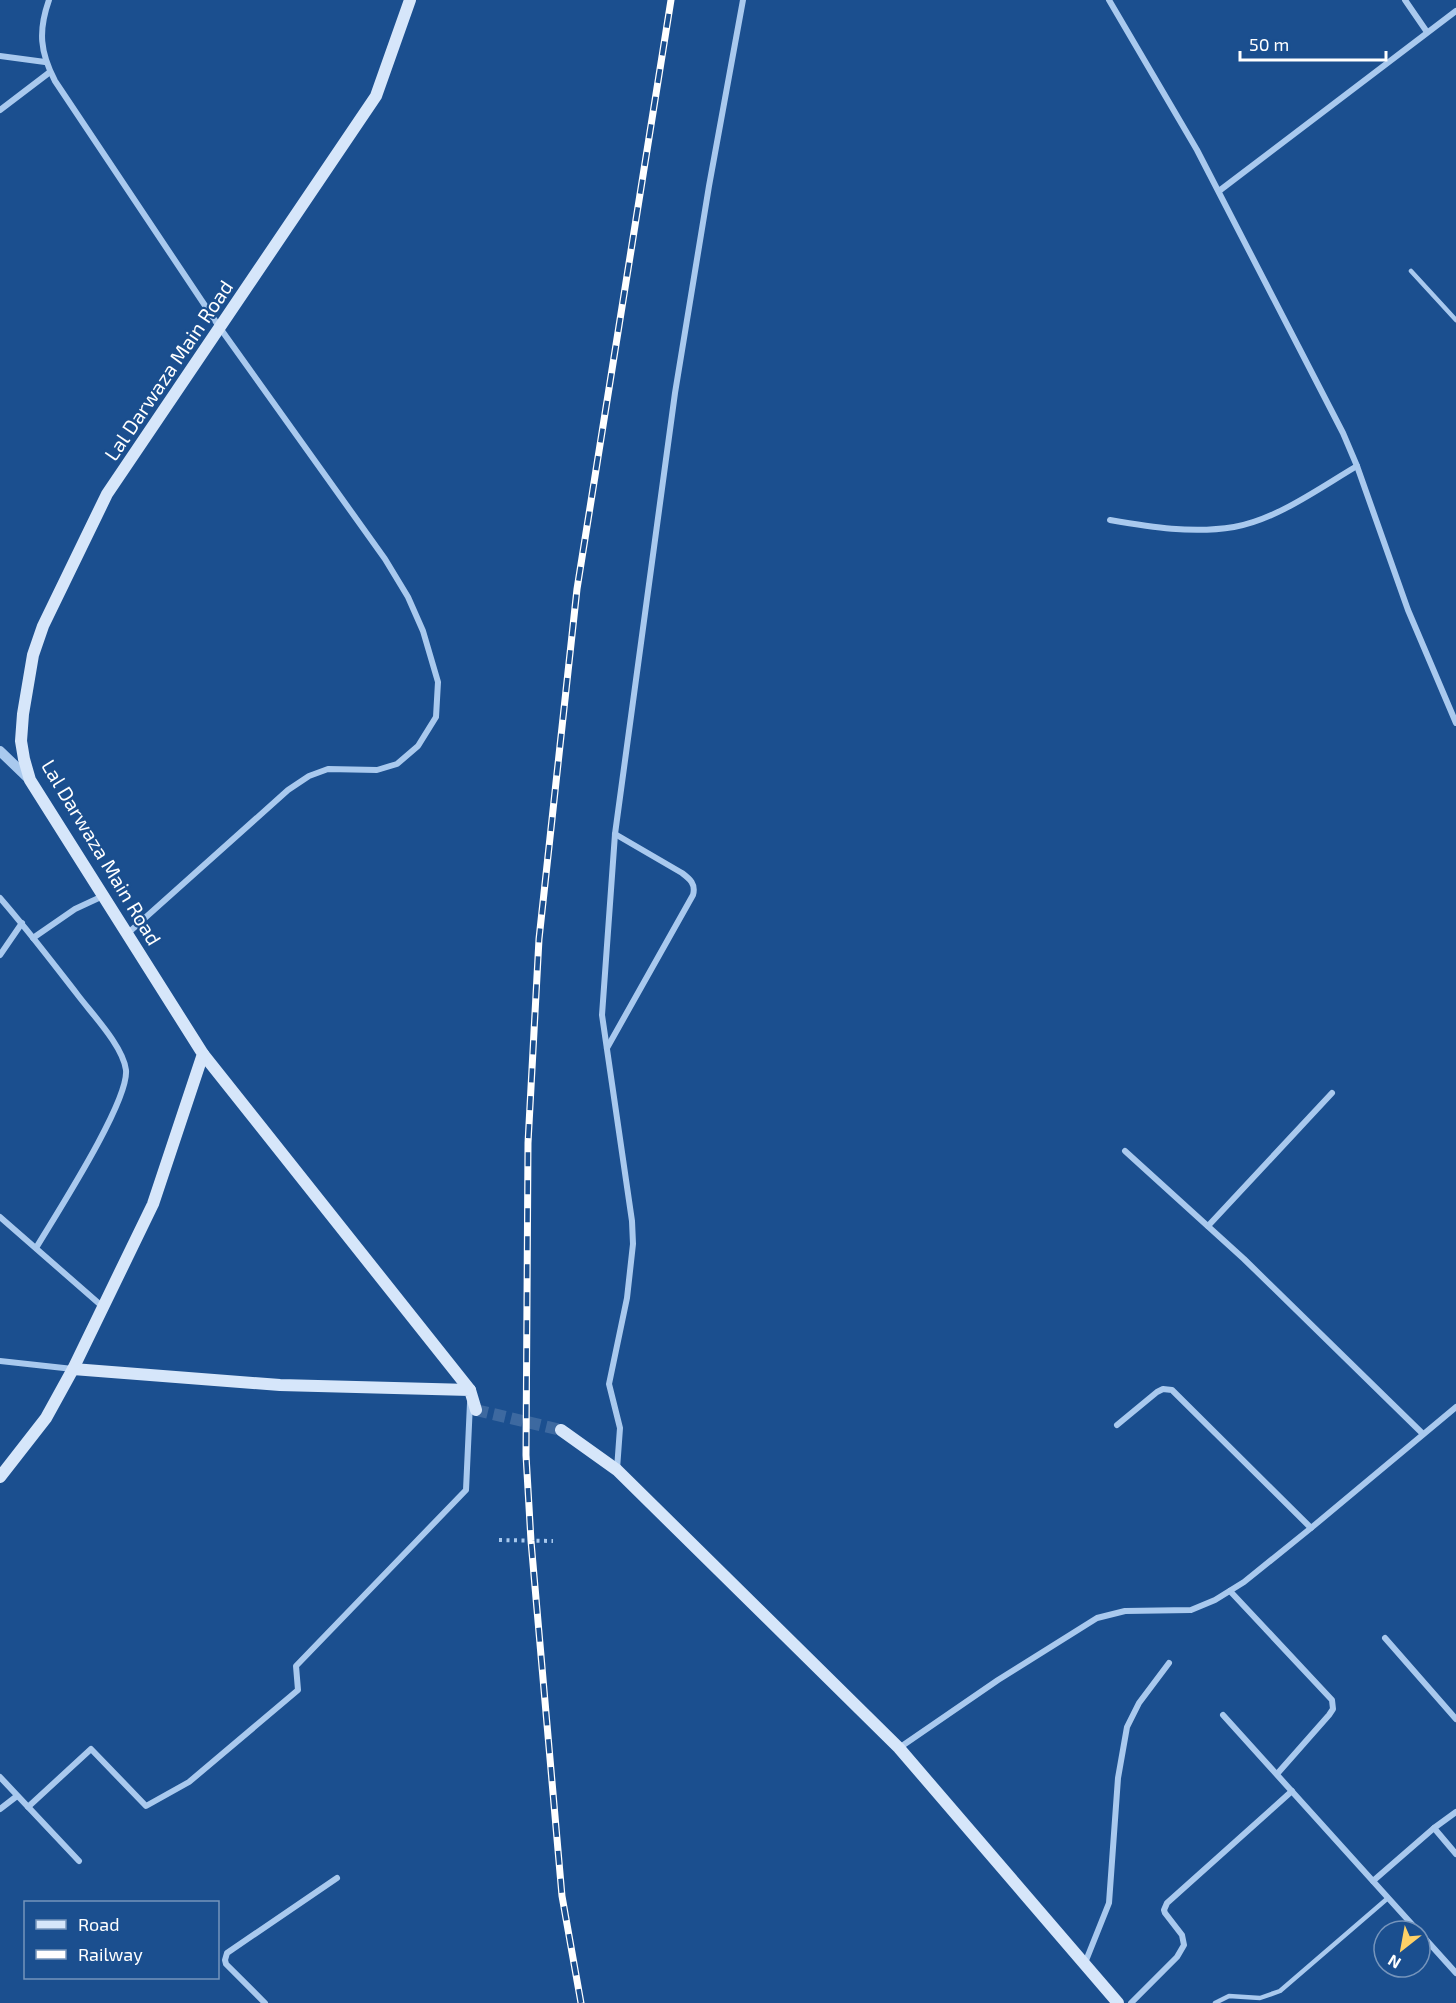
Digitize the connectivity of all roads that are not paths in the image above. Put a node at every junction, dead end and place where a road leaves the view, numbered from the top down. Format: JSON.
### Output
{"nodes":[{"id":1,"x":49,"y":0,"type":"edge"},
{"id":2,"x":410,"y":0,"type":"edge"},
{"id":3,"x":743,"y":0,"type":"edge"},
{"id":4,"x":1109,"y":0,"type":"edge"},
{"id":5,"x":1405,"y":0,"type":"edge"},
{"id":6,"x":1456,"y":11,"type":"edge"},
{"id":7,"x":1427,"y":32,"type":"junction"},
{"id":8,"x":0,"y":56,"type":"edge"},
{"id":9,"x":45,"y":62,"type":"junction"},
{"id":10,"x":50,"y":72,"type":"junction"},
{"id":11,"x":0,"y":110,"type":"edge"},
{"id":12,"x":1219,"y":191,"type":"junction"},
{"id":13,"x":1411,"y":271,"type":"dead end"},
{"id":14,"x":1456,"y":320,"type":"edge"},
{"id":15,"x":220,"y":328,"type":"junction"},
{"id":16,"x":1357,"y":466,"type":"junction"},
{"id":17,"x":1110,"y":520,"type":"dead end"},
{"id":18,"x":1456,"y":723,"type":"edge"},
{"id":19,"x":0,"y":751,"type":"edge"},
{"id":20,"x":30,"y":780,"type":"junction"},
{"id":21,"x":615,"y":834,"type":"junction"},
{"id":22,"x":103,"y":896,"type":"junction"},
{"id":23,"x":0,"y":898,"type":"edge"},
{"id":24,"x":22,"y":923,"type":"junction"},
{"id":25,"x":127,"y":934,"type":"junction"},
{"id":26,"x":33,"y":938,"type":"junction"},
{"id":27,"x":0,"y":955,"type":"edge"},
{"id":28,"x":606,"y":1048,"type":"junction"},
{"id":29,"x":203,"y":1053,"type":"junction"},
{"id":30,"x":1332,"y":1093,"type":"dead end"},
{"id":31,"x":1125,"y":1151,"type":"dead end"},
{"id":32,"x":0,"y":1217,"type":"edge"},
{"id":33,"x":1208,"y":1226,"type":"junction"},
{"id":34,"x":36,"y":1248,"type":"junction"},
{"id":35,"x":103,"y":1307,"type":"junction"},
{"id":36,"x":0,"y":1361,"type":"edge"},
{"id":37,"x":73,"y":1369,"type":"junction"},
{"id":38,"x":470,"y":1390,"type":"junction"},
{"id":39,"x":1456,"y":1407,"type":"edge"},
{"id":40,"x":476,"y":1410,"type":"dead end"},
{"id":41,"x":1118,"y":1425,"type":"dead end"},
{"id":42,"x":561,"y":1430,"type":"tunnel mouth"},
{"id":43,"x":1423,"y":1434,"type":"junction"},
{"id":44,"x":617,"y":1470,"type":"junction"},
{"id":45,"x":0,"y":1477,"type":"edge"},
{"id":46,"x":1311,"y":1528,"type":"junction"},
{"id":47,"x":1230,"y":1591,"type":"junction"},
{"id":48,"x":1385,"y":1638,"type":"dead end"},
{"id":49,"x":1169,"y":1663,"type":"dead end"},
{"id":50,"x":1223,"y":1715,"type":"dead end"},
{"id":51,"x":1456,"y":1719,"type":"edge"},
{"id":52,"x":899,"y":1748,"type":"junction"},
{"id":53,"x":1277,"y":1774,"type":"junction"},
{"id":54,"x":0,"y":1778,"type":"edge"},
{"id":55,"x":1293,"y":1791,"type":"junction"},
{"id":56,"x":17,"y":1796,"type":"junction"},
{"id":57,"x":28,"y":1807,"type":"junction"},
{"id":58,"x":0,"y":1809,"type":"edge"},
{"id":59,"x":1456,"y":1812,"type":"edge"},
{"id":60,"x":1434,"y":1828,"type":"junction"},
{"id":61,"x":1456,"y":1854,"type":"edge"},
{"id":62,"x":80,"y":1861,"type":"dead end"},
{"id":63,"x":337,"y":1878,"type":"dead end"},
{"id":64,"x":1374,"y":1881,"type":"junction"},
{"id":65,"x":1388,"y":1898,"type":"junction"},
{"id":66,"x":1407,"y":1919,"type":"edge"},
{"id":67,"x":1432,"y":1946,"type":"edge"},
{"id":68,"x":1084,"y":1964,"type":"junction"},
{"id":69,"x":1456,"y":1973,"type":"edge"},
{"id":70,"x":265,"y":2003,"type":"edge"},
{"id":71,"x":1118,"y":2003,"type":"edge"},
{"id":72,"x":1131,"y":2003,"type":"edge"},
{"id":73,"x":1215,"y":2003,"type":"edge"}],
"edges":[{"from":1,"to":9,"type":"street"},
{"from":2,"to":15,"type":"main road","name":"Lal Darwaza Main Road"},
{"from":3,"to":21,"type":"street"},
{"from":4,"to":12,"type":"street"},
{"from":5,"to":7,"type":"street"},
{"from":6,"to":7,"type":"street"},
{"from":7,"to":12,"type":"street"},
{"from":8,"to":9,"type":"street"},
{"from":9,"to":10,"type":"street"},
{"from":10,"to":11,"type":"street"},
{"from":10,"to":15,"type":"street"},
{"from":12,"to":16,"type":"street"},
{"from":13,"to":14,"type":"lane"},
{"from":15,"to":20,"type":"main road","name":"Lal Darwaza Main Road"},
{"from":15,"to":25,"type":"street"},
{"from":16,"to":17,"type":"street"},
{"from":16,"to":18,"type":"street"},
{"from":19,"to":20,"type":"street"},
{"from":20,"to":22,"type":"main road","name":"Lal Darwaza Main Road"},
{"from":21,"to":28,"type":"street"},
{"from":21,"to":28,"type":"street"},
{"from":22,"to":25,"type":"main road","name":"Lal Darwaza Main Road"},
{"from":22,"to":26,"type":"street"},
{"from":23,"to":24,"type":"street"},
{"from":24,"to":26,"type":"street"},
{"from":24,"to":27,"type":"street"},
{"from":25,"to":29,"type":"main road","name":"Lal Darwaza Main Road"},
{"from":26,"to":34,"type":"street"},
{"from":28,"to":44,"type":"street"},
{"from":29,"to":35,"type":"main road"},
{"from":29,"to":38,"type":"main road","name":"Lal Darwaza Main Road"},
{"from":30,"to":33,"type":"street"},
{"from":31,"to":33,"type":"street"},
{"from":32,"to":34,"type":"street"},
{"from":33,"to":43,"type":"street"},
{"from":34,"to":35,"type":"street"},
{"from":35,"to":37,"type":"main road"},
{"from":36,"to":37,"type":"street"},
{"from":37,"to":38,"type":"main road"},
{"from":37,"to":45,"type":"main road"},
{"from":38,"to":40,"type":"main road"},
{"from":38,"to":57,"type":"street"},
{"from":39,"to":43,"type":"street"},
{"from":41,"to":46,"type":"street"},
{"from":42,"to":44,"type":"main road"},
{"from":43,"to":46,"type":"street"},
{"from":44,"to":52,"type":"main road"},
{"from":46,"to":47,"type":"street"},
{"from":47,"to":52,"type":"street"},
{"from":47,"to":53,"type":"street"},
{"from":48,"to":51,"type":"street"},
{"from":49,"to":68,"type":"street"},
{"from":50,"to":53,"type":"street"},
{"from":52,"to":68,"type":"main road"},
{"from":53,"to":55,"type":"street"},
{"from":54,"to":56,"type":"street"},
{"from":55,"to":64,"type":"street"},
{"from":55,"to":72,"type":"street"},
{"from":56,"to":57,"type":"street"},
{"from":56,"to":58,"type":"street"},
{"from":57,"to":62,"type":"street"},
{"from":59,"to":60,"type":"street"},
{"from":60,"to":61,"type":"street"},
{"from":60,"to":64,"type":"street"},
{"from":63,"to":70,"type":"street"},
{"from":64,"to":65,"type":"street"},
{"from":65,"to":66,"type":"street"},
{"from":65,"to":73,"type":"lane"},
{"from":67,"to":69,"type":"street"},
{"from":68,"to":71,"type":"main road"}]}
